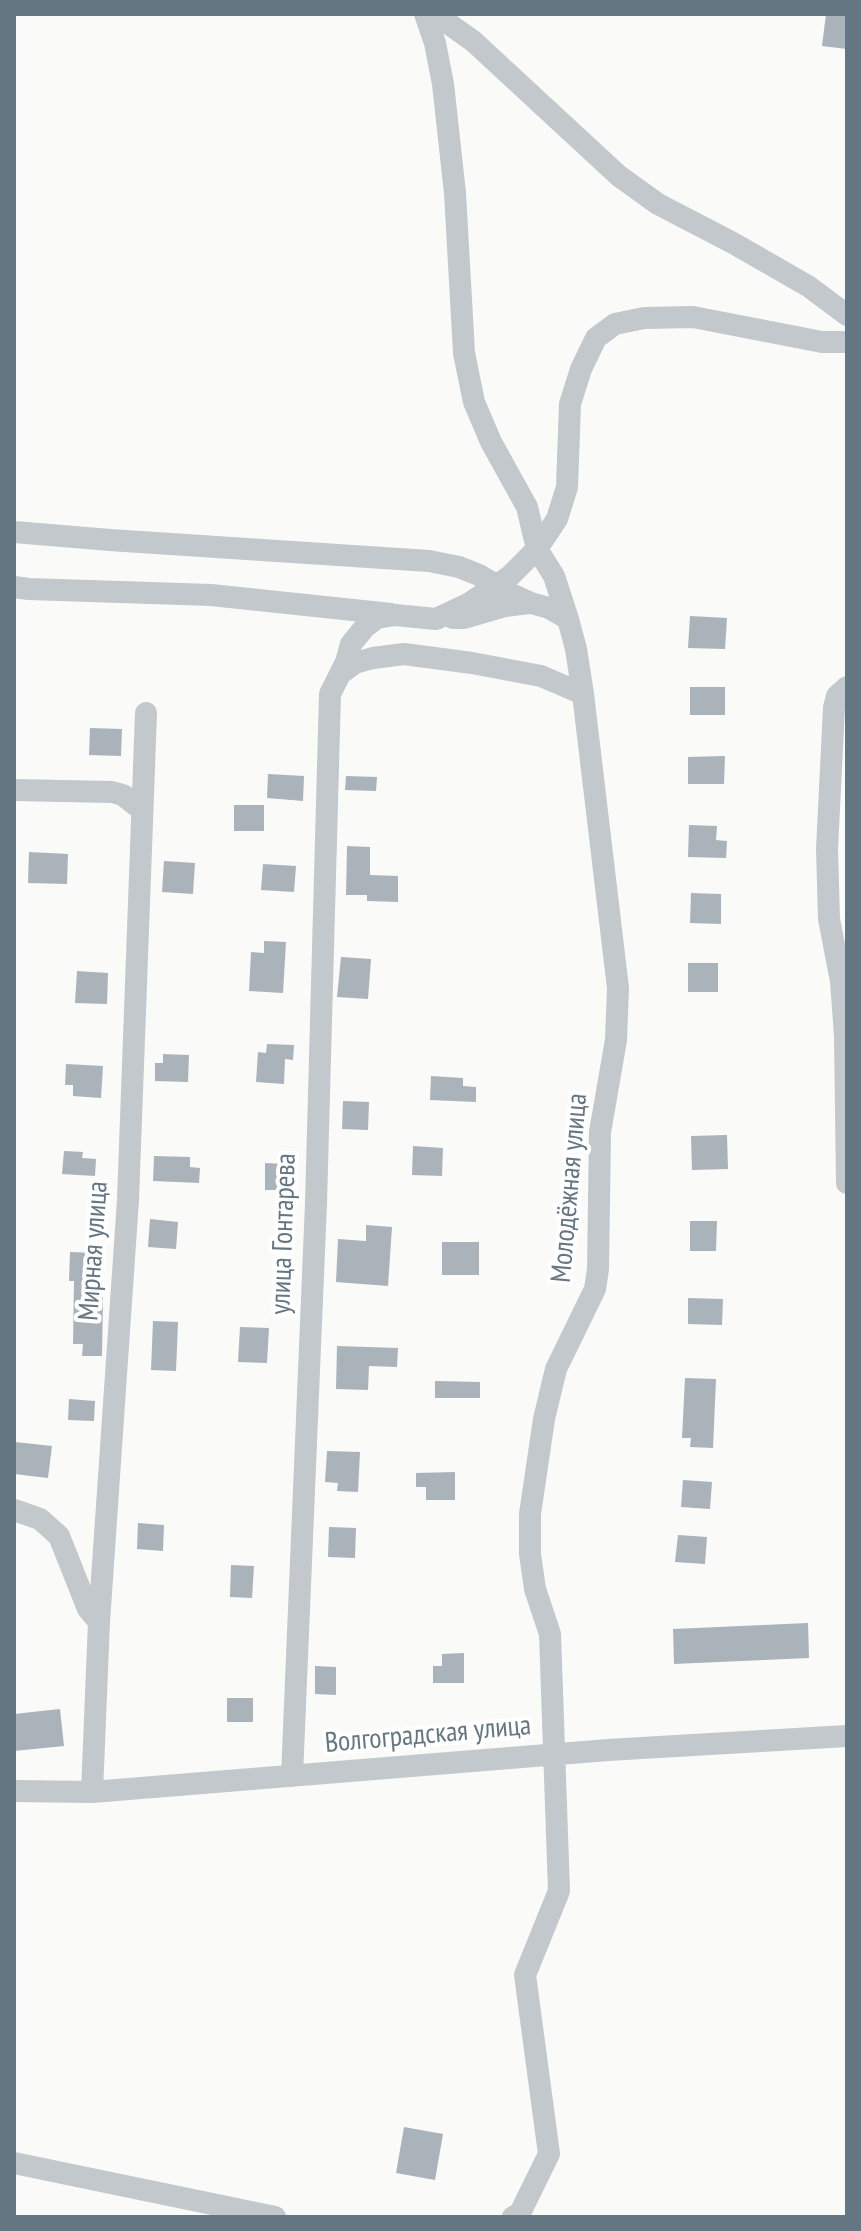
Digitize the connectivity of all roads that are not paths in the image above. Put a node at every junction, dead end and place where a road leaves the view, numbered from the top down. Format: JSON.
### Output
{"nodes":[{"id":1,"x":425,"y":14,"type":"edge"},
{"id":2,"x":435,"y":14,"type":"edge"},
{"id":3,"x":808,"y":286,"type":"junction"},
{"id":4,"x":847,"y":307,"type":"edge"},
{"id":5,"x":847,"y":315,"type":"edge"},
{"id":6,"x":847,"y":342,"type":"edge"},
{"id":7,"x":14,"y":532,"type":"edge"},
{"id":8,"x":537,"y":549,"type":"junction"},
{"id":9,"x":497,"y":585,"type":"junction"},
{"id":10,"x":14,"y":587,"type":"edge"},
{"id":11,"x":531,"y":603,"type":"junction"},
{"id":12,"x":320,"y":606,"type":"junction"},
{"id":13,"x":395,"y":615,"type":"junction"},
{"id":14,"x":436,"y":619,"type":"junction"},
{"id":15,"x":568,"y":619,"type":"junction"},
{"id":16,"x":351,"y":644,"type":"junction"},
{"id":17,"x":340,"y":674,"type":"junction"},
{"id":18,"x":847,"y":687,"type":"edge"},
{"id":19,"x":583,"y":694,"type":"junction"},
{"id":20,"x":146,"y":713,"type":"dead end"},
{"id":21,"x":15,"y":789,"type":"edge"},
{"id":22,"x":142,"y":810,"type":"junction"},
{"id":23,"x":847,"y":1183,"type":"edge"},
{"id":24,"x":14,"y":1510,"type":"edge"},
{"id":25,"x":99,"y":1622,"type":"junction"},
{"id":26,"x":847,"y":1736,"type":"edge"},
{"id":27,"x":555,"y":1755,"type":"junction"},
{"id":28,"x":292,"y":1776,"type":"junction"},
{"id":29,"x":14,"y":1791,"type":"edge"},
{"id":30,"x":92,"y":1792,"type":"junction"},
{"id":31,"x":14,"y":2163,"type":"edge"},
{"id":32,"x":275,"y":2217,"type":"edge"},
{"id":33,"x":513,"y":2217,"type":"edge"}],
"edges":[{"from":1,"to":8,"type":"street","name":"Молодёжная улица"},
{"from":2,"to":3,"type":"street"},
{"from":3,"to":4,"type":"street"},
{"from":3,"to":5,"type":"street"},
{"from":6,"to":8,"type":"street"},
{"from":7,"to":9,"type":"street"},
{"from":8,"to":9,"type":"street"},
{"from":8,"to":15,"type":"street","name":"Молодёжная улица"},
{"from":9,"to":11,"type":"street"},
{"from":9,"to":14,"type":"street"},
{"from":10,"to":12,"type":"street"},
{"from":11,"to":14,"type":"street"},
{"from":11,"to":15,"type":"street"},
{"from":12,"to":13,"type":"street"},
{"from":12,"to":16,"type":"street"},
{"from":13,"to":14,"type":"street"},
{"from":13,"to":16,"type":"street"},
{"from":15,"to":19,"type":"street","name":"Молодёжная улица"},
{"from":16,"to":17,"type":"street"},
{"from":17,"to":19,"type":"street"},
{"from":17,"to":28,"type":"street","name":"улица Гонтарева"},
{"from":18,"to":23,"type":"street"},
{"from":19,"to":27,"type":"street","name":"Молодёжная улица"},
{"from":20,"to":22,"type":"street","name":"Мирная улица"},
{"from":21,"to":22,"type":"street"},
{"from":22,"to":25,"type":"street","name":"Мирная улица"},
{"from":24,"to":25,"type":"street"},
{"from":25,"to":30,"type":"street","name":"Мирная улица"},
{"from":26,"to":27,"type":"street","name":"Волгоградская улица"},
{"from":27,"to":28,"type":"street","name":"Волгоградская улица"},
{"from":27,"to":33,"type":"street","name":"Молодёжная улица"},
{"from":28,"to":30,"type":"street","name":"Волгоградская улица"},
{"from":29,"to":30,"type":"street","name":"Волгоградская улица"},
{"from":31,"to":32,"type":"street"}]}
